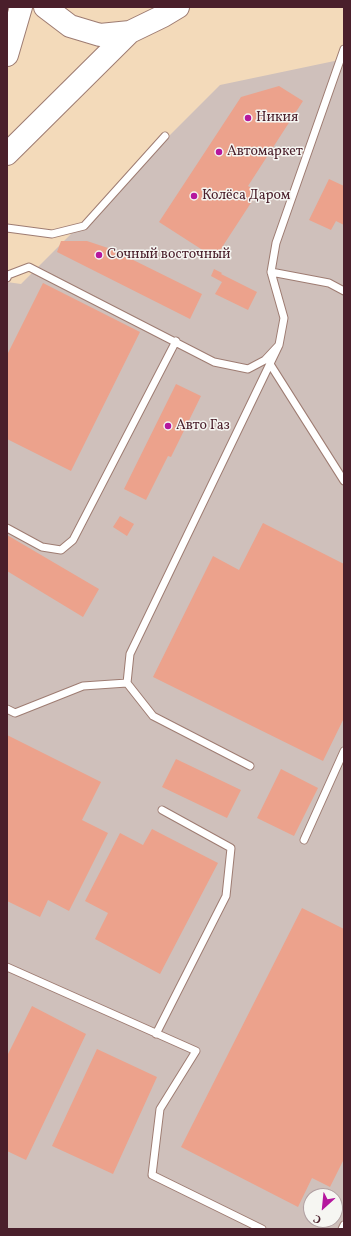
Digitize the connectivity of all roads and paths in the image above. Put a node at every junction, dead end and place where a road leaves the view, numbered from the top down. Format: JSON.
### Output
{"nodes":[{"id":1,"x":21,"y":7,"type":"edge"},
{"id":2,"x":45,"y":7,"type":"edge"},
{"id":3,"x":171,"y":10,"type":"edge"},
{"id":4,"x":130,"y":32,"type":"junction"},
{"id":5,"x":344,"y":49,"type":"edge"},
{"id":6,"x":7,"y":55,"type":"edge"},
{"id":7,"x":165,"y":136,"type":"dead end"},
{"id":8,"x":7,"y":154,"type":"edge"},
{"id":9,"x":7,"y":228,"type":"edge"},
{"id":10,"x":271,"y":272,"type":"junction"},
{"id":11,"x":7,"y":276,"type":"edge"},
{"id":12,"x":344,"y":291,"type":"edge"},
{"id":13,"x":176,"y":342,"type":"junction"},
{"id":14,"x":280,"y":345,"type":"junction"},
{"id":15,"x":270,"y":364,"type":"junction"},
{"id":16,"x":344,"y":481,"type":"edge"},
{"id":17,"x":7,"y":528,"type":"edge"},
{"id":18,"x":127,"y":683,"type":"junction"},
{"id":19,"x":7,"y":709,"type":"edge"},
{"id":20,"x":344,"y":751,"type":"edge"},
{"id":21,"x":250,"y":766,"type":"dead end"},
{"id":22,"x":162,"y":810,"type":"dead end"},
{"id":23,"x":304,"y":840,"type":"dead end"},
{"id":24,"x":7,"y":966,"type":"edge"},
{"id":25,"x":156,"y":1034,"type":"junction"},
{"id":26,"x":344,"y":1225,"type":"edge"},
{"id":27,"x":262,"y":1229,"type":"edge"},
{"id":28,"x":342,"y":1229,"type":"edge"}],
"edges":[{"from":1,"to":6,"type":"main road"},
{"from":2,"to":4,"type":"main road"},
{"from":3,"to":4,"type":"main road"},
{"from":4,"to":8,"type":"main road"},
{"from":5,"to":10,"type":"lane"},
{"from":7,"to":9,"type":"lane"},
{"from":10,"to":12,"type":"lane"},
{"from":10,"to":14,"type":"lane"},
{"from":11,"to":13,"type":"lane"},
{"from":13,"to":14,"type":"lane"},
{"from":13,"to":17,"type":"lane"},
{"from":14,"to":15,"type":"lane"},
{"from":15,"to":16,"type":"lane"},
{"from":15,"to":18,"type":"lane"},
{"from":18,"to":19,"type":"lane"},
{"from":18,"to":21,"type":"lane"},
{"from":20,"to":23,"type":"lane"},
{"from":22,"to":25,"type":"lane"},
{"from":24,"to":25,"type":"lane"},
{"from":25,"to":27,"type":"lane"},
{"from":26,"to":28,"type":"lane"}]}
